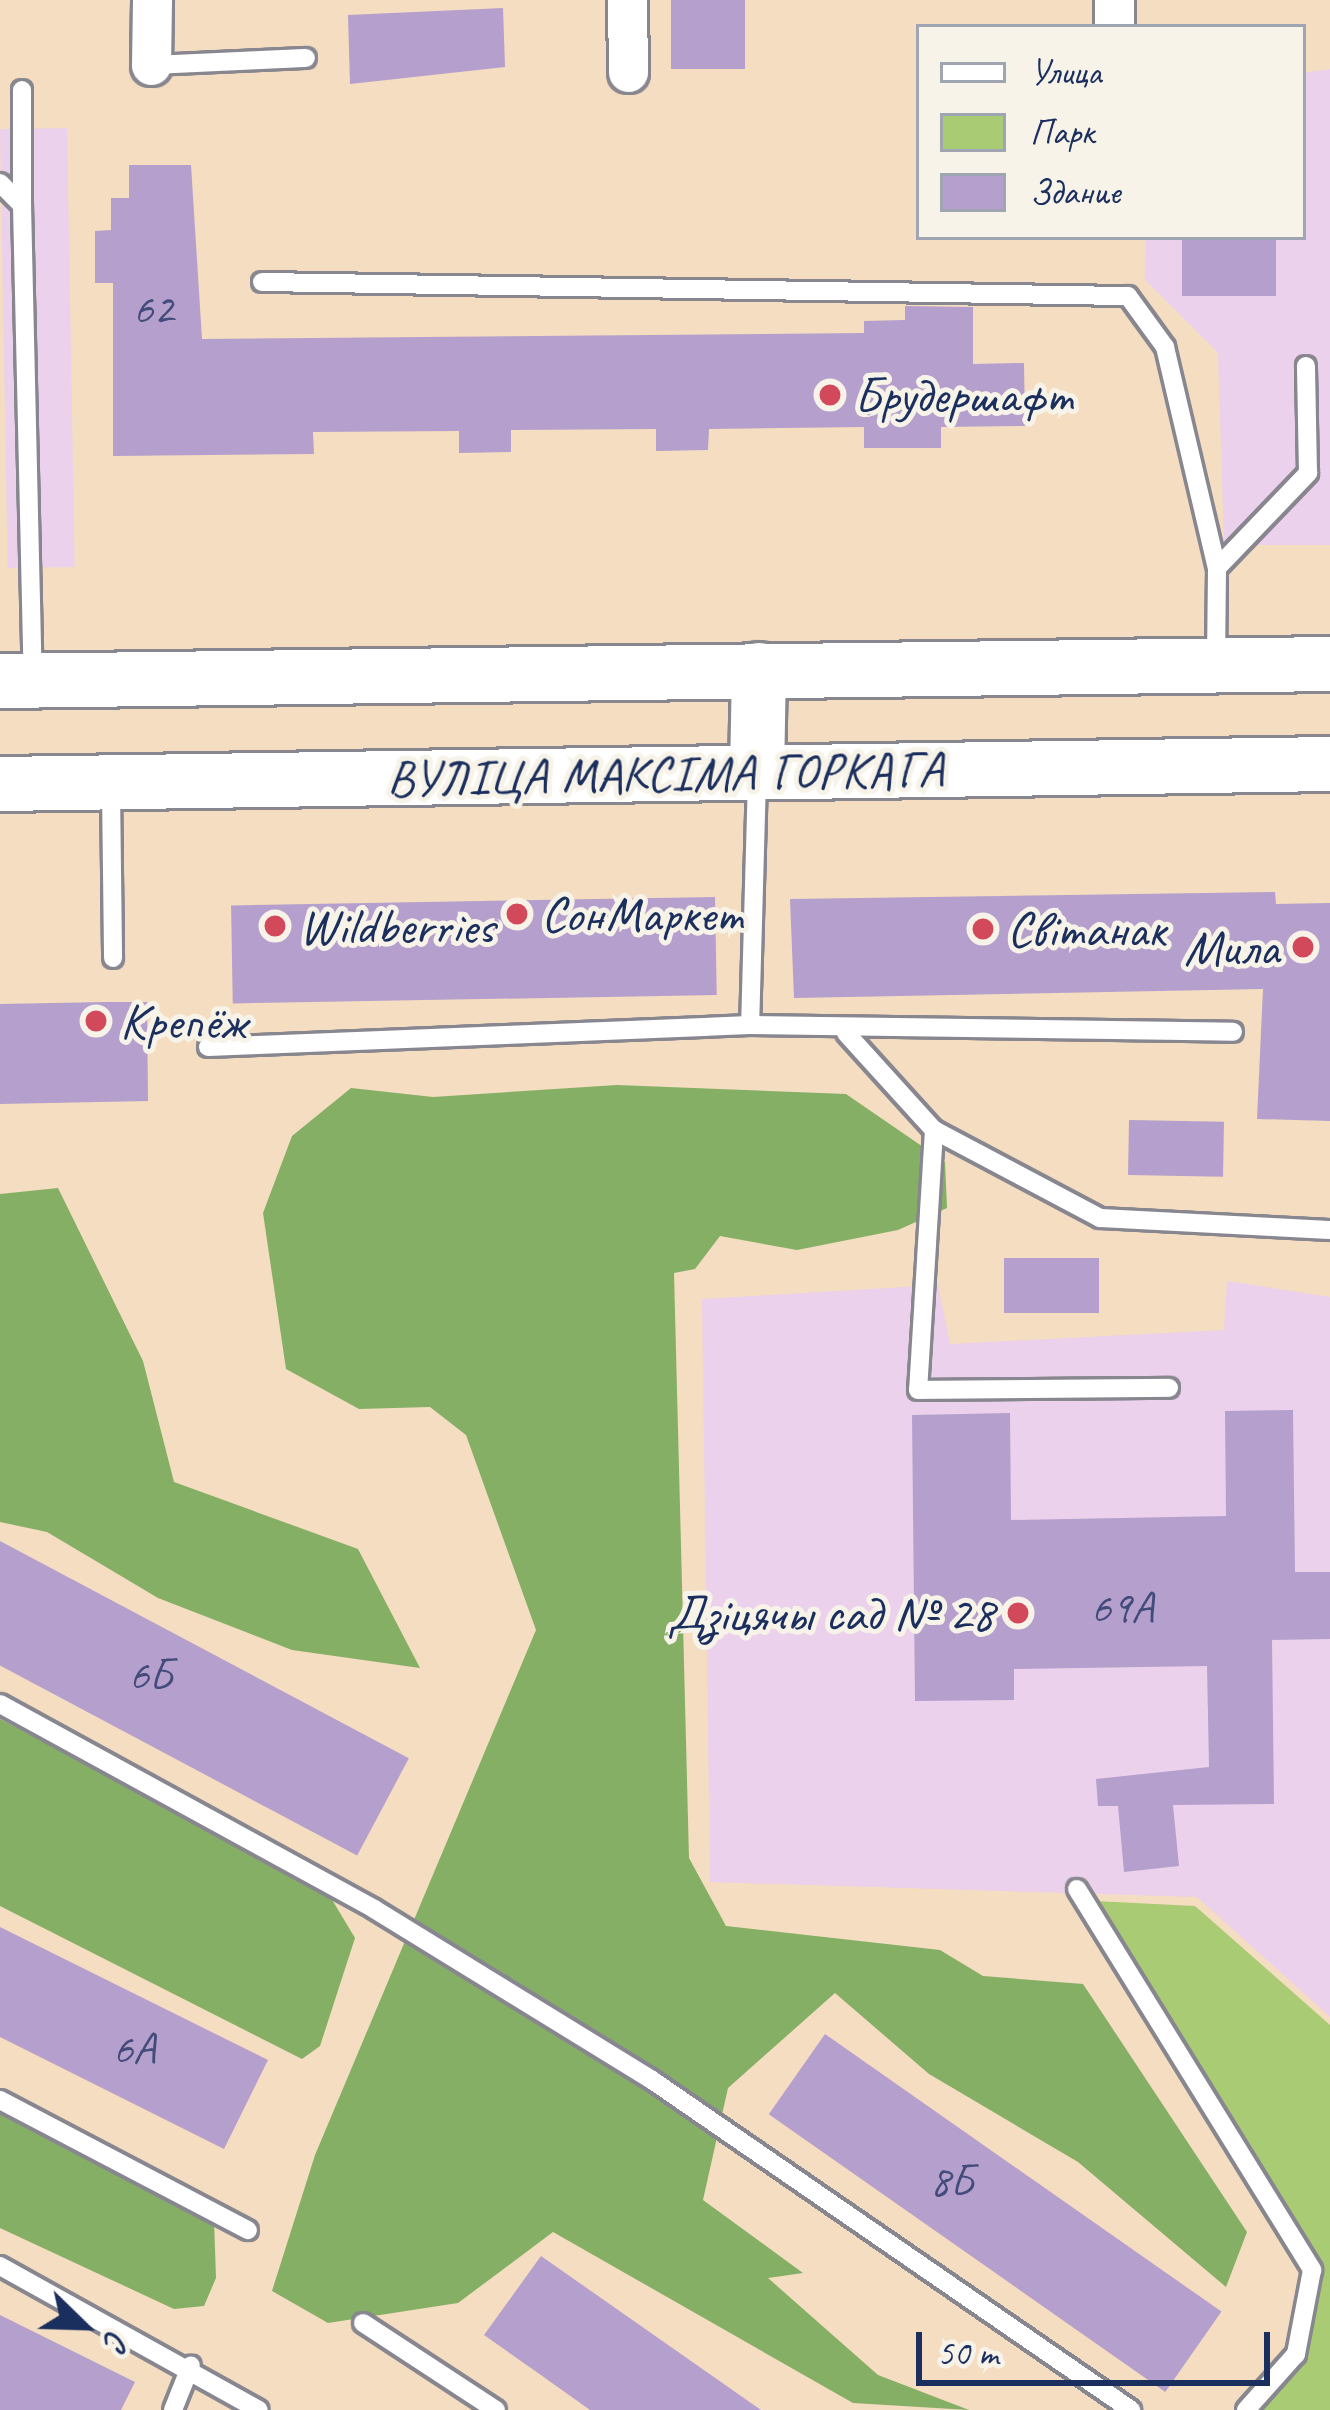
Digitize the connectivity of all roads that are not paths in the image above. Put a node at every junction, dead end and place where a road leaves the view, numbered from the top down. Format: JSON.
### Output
{"nodes":[{"id":1,"x":152,"y":0,"type":"edge"},
{"id":2,"x":627,"y":0,"type":"edge"},
{"id":3,"x":306,"y":58,"type":"dead end"},
{"id":4,"x":152,"y":65,"type":"joint"},
{"id":5,"x":628,"y":72,"type":"dead end"},
{"id":6,"x":22,"y":89,"type":"dead end"},
{"id":7,"x":0,"y":182,"type":"edge"},
{"id":8,"x":22,"y":205,"type":"junction"},
{"id":9,"x":262,"y":282,"type":"dead end"},
{"id":10,"x":1306,"y":366,"type":"dead end"},
{"id":11,"x":1217,"y":568,"type":"junction"},
{"id":12,"x":1216,"y":663,"type":"junction"},
{"id":13,"x":1330,"y":664,"type":"edge"},
{"id":14,"x":759,"y":670,"type":"junction"},
{"id":15,"x":17,"y":681,"type":"edge"},
{"id":16,"x":1330,"y":764,"type":"edge"},
{"id":17,"x":757,"y":773,"type":"junction"},
{"id":18,"x":111,"y":782,"type":"junction"},
{"id":19,"x":0,"y":784,"type":"edge"},
{"id":20,"x":113,"y":958,"type":"dead end"},
{"id":21,"x":750,"y":1025,"type":"junction"},
{"id":22,"x":1233,"y":1031,"type":"dead end"},
{"id":23,"x":846,"y":1033,"type":"junction"},
{"id":24,"x":208,"y":1047,"type":"dead end"},
{"id":25,"x":934,"y":1130,"type":"junction"},
{"id":26,"x":1330,"y":1230,"type":"edge"},
{"id":27,"x":1169,"y":1388,"type":"dead end"},
{"id":28,"x":0,"y":1704,"type":"edge"},
{"id":29,"x":1077,"y":1888,"type":"dead end"},
{"id":30,"x":0,"y":2099,"type":"edge"},
{"id":31,"x":248,"y":2230,"type":"dead end"},
{"id":32,"x":0,"y":2266,"type":"edge"},
{"id":33,"x":362,"y":2323,"type":"dead end"},
{"id":34,"x":191,"y":2365,"type":"junction"},
{"id":35,"x":173,"y":2410,"type":"edge"},
{"id":36,"x":259,"y":2410,"type":"edge"},
{"id":37,"x":496,"y":2410,"type":"edge"},
{"id":38,"x":1131,"y":2410,"type":"edge"},
{"id":39,"x":1246,"y":2410,"type":"edge"}],
"edges":[{"from":1,"to":4,"type":"street"},
{"from":2,"to":5,"type":"street"},
{"from":3,"to":4,"type":"lane"},
{"from":6,"to":8,"type":"lane"},
{"from":7,"to":8,"type":"lane"},
{"from":8,"to":15,"type":"lane"},
{"from":9,"to":11,"type":"lane"},
{"from":10,"to":11,"type":"lane"},
{"from":11,"to":12,"type":"lane"},
{"from":12,"to":13,"type":"main road","name":"ВУЛІЦА МАКСІМА ГОРКАГА"},
{"from":12,"to":14,"type":"main road","name":"ВУЛІЦА МАКСІМА ГОРКАГА"},
{"from":14,"to":15,"type":"main road","name":"ВУЛІЦА МАКСІМА ГОРКАГА"},
{"from":14,"to":17,"type":"main road"},
{"from":16,"to":17,"type":"main road","name":"ВУЛІЦА МАКСІМА ГОРКАГА"},
{"from":17,"to":18,"type":"main road","name":"ВУЛІЦА МАКСІМА ГОРКАГА"},
{"from":17,"to":21,"type":"lane"},
{"from":18,"to":19,"type":"main road","name":"ВУЛІЦА МАКСІМА ГОРКАГА"},
{"from":18,"to":20,"type":"lane"},
{"from":21,"to":23,"type":"lane"},
{"from":21,"to":24,"type":"lane"},
{"from":22,"to":23,"type":"lane"},
{"from":23,"to":25,"type":"lane"},
{"from":25,"to":26,"type":"lane"},
{"from":25,"to":27,"type":"lane"},
{"from":28,"to":38,"type":"lane"},
{"from":29,"to":39,"type":"lane"},
{"from":30,"to":31,"type":"lane"},
{"from":32,"to":34,"type":"lane"},
{"from":33,"to":37,"type":"lane"},
{"from":34,"to":35,"type":"lane"},
{"from":34,"to":36,"type":"lane"}]}
